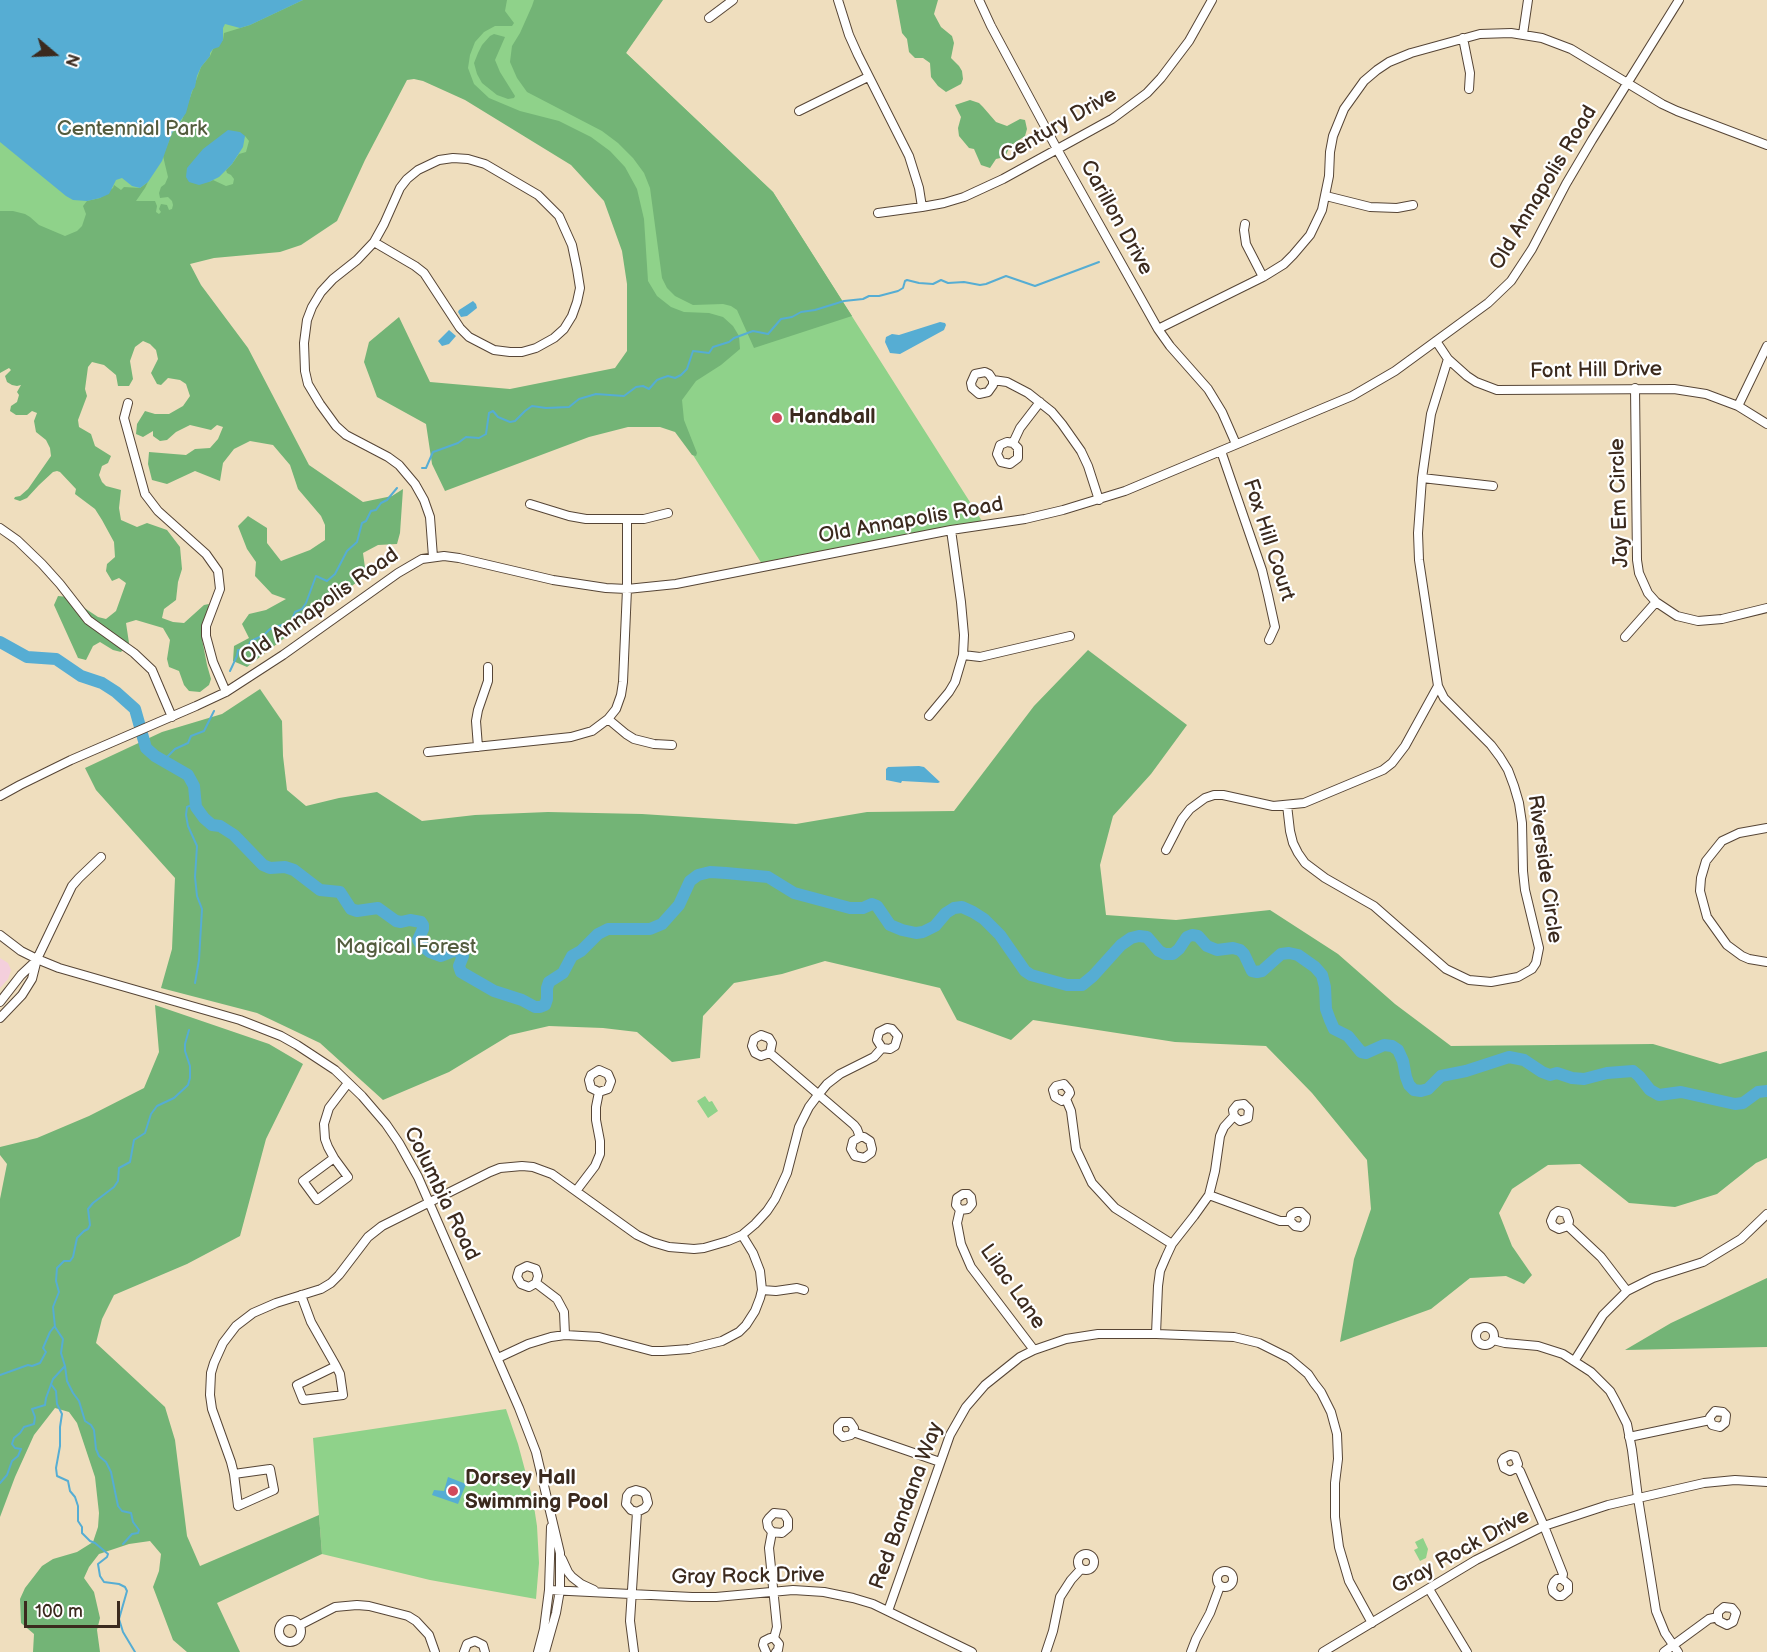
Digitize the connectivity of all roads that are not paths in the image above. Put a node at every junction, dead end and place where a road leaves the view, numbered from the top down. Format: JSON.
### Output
{"nodes":[{"id":1,"x":733,"y":0,"type":"edge"},
{"id":2,"x":838,"y":0,"type":"edge"},
{"id":3,"x":979,"y":0,"type":"edge"},
{"id":4,"x":1212,"y":0,"type":"edge"},
{"id":5,"x":1528,"y":0,"type":"edge"},
{"id":6,"x":1679,"y":0,"type":"edge"},
{"id":7,"x":709,"y":18,"type":"dead end"},
{"id":8,"x":1523,"y":34,"type":"junction"},
{"id":9,"x":1463,"y":38,"type":"junction"},
{"id":10,"x":868,"y":77,"type":"junction"},
{"id":11,"x":1628,"y":83,"type":"junction"},
{"id":12,"x":1469,"y":89,"type":"dead end"},
{"id":13,"x":799,"y":111,"type":"dead end"},
{"id":14,"x":1767,"y":145,"type":"edge"},
{"id":15,"x":1057,"y":148,"type":"junction"},
{"id":16,"x":1326,"y":196,"type":"junction"},
{"id":17,"x":1413,"y":205,"type":"dead end"},
{"id":18,"x":922,"y":207,"type":"junction"},
{"id":19,"x":878,"y":213,"type":"dead end"},
{"id":20,"x":1245,"y":224,"type":"dead end"},
{"id":21,"x":374,"y":242,"type":"junction"},
{"id":22,"x":1263,"y":278,"type":"junction"},
{"id":23,"x":1158,"y":328,"type":"junction"},
{"id":24,"x":1436,"y":341,"type":"junction"},
{"id":25,"x":1767,"y":346,"type":"edge"},
{"id":26,"x":1449,"y":359,"type":"junction"},
{"id":27,"x":993,"y":380,"type":"dead end"},
{"id":28,"x":1635,"y":388,"type":"junction"},
{"id":29,"x":1040,"y":402,"type":"junction"},
{"id":30,"x":128,"y":403,"type":"dead end"},
{"id":31,"x":1738,"y":406,"type":"junction"},
{"id":32,"x":1767,"y":424,"type":"edge"},
{"id":33,"x":1012,"y":443,"type":"dead end"},
{"id":34,"x":1236,"y":444,"type":"junction"},
{"id":35,"x":1221,"y":451,"type":"junction"},
{"id":36,"x":1422,"y":478,"type":"junction"},
{"id":37,"x":1493,"y":486,"type":"dead end"},
{"id":38,"x":1099,"y":500,"type":"junction"},
{"id":39,"x":530,"y":504,"type":"dead end"},
{"id":40,"x":668,"y":513,"type":"dead end"},
{"id":41,"x":627,"y":520,"type":"junction"},
{"id":42,"x":0,"y":528,"type":"edge"},
{"id":43,"x":951,"y":530,"type":"junction"},
{"id":44,"x":433,"y":557,"type":"junction"},
{"id":45,"x":627,"y":589,"type":"junction"},
{"id":46,"x":1656,"y":602,"type":"junction"},
{"id":47,"x":1767,"y":608,"type":"edge"},
{"id":48,"x":1070,"y":636,"type":"dead end"},
{"id":49,"x":1625,"y":637,"type":"dead end"},
{"id":50,"x":1269,"y":640,"type":"dead end"},
{"id":51,"x":963,"y":655,"type":"junction"},
{"id":52,"x":488,"y":667,"type":"dead end"},
{"id":53,"x":1438,"y":686,"type":"junction"},
{"id":54,"x":226,"y":692,"type":"junction"},
{"id":55,"x":929,"y":716,"type":"dead end"},
{"id":56,"x":172,"y":717,"type":"junction"},
{"id":57,"x":608,"y":719,"type":"junction"},
{"id":58,"x":672,"y":745,"type":"dead end"},
{"id":59,"x":478,"y":747,"type":"junction"},
{"id":60,"x":428,"y":752,"type":"dead end"},
{"id":61,"x":0,"y":796,"type":"edge"},
{"id":62,"x":1287,"y":805,"type":"junction"},
{"id":63,"x":1767,"y":828,"type":"edge"},
{"id":64,"x":1166,"y":850,"type":"dead end"},
{"id":65,"x":101,"y":857,"type":"dead end"},
{"id":66,"x":0,"y":935,"type":"edge"},
{"id":67,"x":37,"y":960,"type":"junction"},
{"id":68,"x":1767,"y":962,"type":"edge"},
{"id":69,"x":0,"y":1002,"type":"edge"},
{"id":70,"x":0,"y":1018,"type":"edge"},
{"id":71,"x":882,"y":1048,"type":"dead end"},
{"id":72,"x":770,"y":1053,"type":"dead end"},
{"id":73,"x":348,"y":1083,"type":"junction"},
{"id":74,"x":599,"y":1092,"type":"dead end"},
{"id":75,"x":818,"y":1095,"type":"junction"},
{"id":76,"x":1066,"y":1099,"type":"dead end"},
{"id":77,"x":1234,"y":1116,"type":"dead end"},
{"id":78,"x":860,"y":1137,"type":"dead end"},
{"id":79,"x":334,"y":1158,"type":"junction"},
{"id":80,"x":576,"y":1191,"type":"junction"},
{"id":81,"x":1209,"y":1195,"type":"junction"},
{"id":82,"x":429,"y":1203,"type":"junction"},
{"id":83,"x":960,"y":1210,"type":"dead end"},
{"id":84,"x":1767,"y":1214,"type":"edge"},
{"id":85,"x":1290,"y":1221,"type":"dead end"},
{"id":86,"x":1568,"y":1226,"type":"dead end"},
{"id":87,"x":742,"y":1235,"type":"junction"},
{"id":88,"x":1172,"y":1244,"type":"junction"},
{"id":89,"x":536,"y":1283,"type":"dead end"},
{"id":90,"x":762,"y":1290,"type":"junction"},
{"id":91,"x":804,"y":1290,"type":"dead end"},
{"id":92,"x":1627,"y":1291,"type":"junction"},
{"id":93,"x":300,"y":1295,"type":"junction"},
{"id":94,"x":1156,"y":1334,"type":"junction"},
{"id":95,"x":565,"y":1335,"type":"junction"},
{"id":96,"x":1492,"y":1340,"type":"dead end"},
{"id":97,"x":1034,"y":1350,"type":"junction"},
{"id":98,"x":498,"y":1358,"type":"junction"},
{"id":99,"x":1575,"y":1360,"type":"junction"},
{"id":100,"x":336,"y":1366,"type":"junction"},
{"id":101,"x":1710,"y":1420,"type":"dead end"},
{"id":102,"x":853,"y":1432,"type":"dead end"},
{"id":103,"x":1629,"y":1437,"type":"junction"},
{"id":104,"x":940,"y":1462,"type":"junction"},
{"id":105,"x":1516,"y":1468,"type":"dead end"},
{"id":106,"x":234,"y":1474,"type":"junction"},
{"id":107,"x":1767,"y":1482,"type":"edge"},
{"id":108,"x":1638,"y":1498,"type":"junction"},
{"id":109,"x":637,"y":1512,"type":"dead end"},
{"id":110,"x":552,"y":1521,"type":"junction"},
{"id":111,"x":1544,"y":1526,"type":"junction"},
{"id":112,"x":772,"y":1532,"type":"dead end"},
{"id":113,"x":560,"y":1553,"type":"junction"},
{"id":114,"x":1081,"y":1569,"type":"dead end"},
{"id":115,"x":1562,"y":1579,"type":"dead end"},
{"id":116,"x":1220,"y":1586,"type":"dead end"},
{"id":117,"x":1429,"y":1589,"type":"junction"},
{"id":118,"x":549,"y":1590,"type":"junction"},
{"id":119,"x":560,"y":1590,"type":"junction"},
{"id":120,"x":772,"y":1591,"type":"junction"},
{"id":121,"x":600,"y":1592,"type":"junction"},
{"id":122,"x":631,"y":1595,"type":"junction"},
{"id":123,"x":888,"y":1611,"type":"junction"},
{"id":124,"x":1718,"y":1617,"type":"dead end"},
{"id":125,"x":1371,"y":1623,"type":"junction"},
{"id":126,"x":300,"y":1625,"type":"dead end"},
{"id":127,"x":774,"y":1638,"type":"junction"},
{"id":128,"x":960,"y":1649,"type":"edge"},
{"id":129,"x":1675,"y":1649,"type":"edge"},
{"id":130,"x":435,"y":1652,"type":"edge"},
{"id":131,"x":464,"y":1652,"type":"edge"},
{"id":132,"x":485,"y":1652,"type":"edge"},
{"id":133,"x":538,"y":1652,"type":"edge"},
{"id":134,"x":545,"y":1652,"type":"edge"},
{"id":135,"x":634,"y":1652,"type":"edge"},
{"id":136,"x":766,"y":1652,"type":"edge"},
{"id":137,"x":776,"y":1652,"type":"edge"},
{"id":138,"x":972,"y":1652,"type":"edge"},
{"id":139,"x":1046,"y":1652,"type":"edge"},
{"id":140,"x":1191,"y":1652,"type":"edge"},
{"id":141,"x":1323,"y":1652,"type":"edge"},
{"id":142,"x":1467,"y":1652,"type":"edge"},
{"id":143,"x":1664,"y":1652,"type":"edge"}],
"edges":[{"from":1,"to":7,"type":"street"},
{"from":2,"to":10,"type":"street"},
{"from":3,"to":15,"type":"street","name":"Carillon Drive"},
{"from":4,"to":15,"type":"street","name":"Century Drive"},
{"from":5,"to":8,"type":"street"},
{"from":6,"to":11,"type":"street","name":"Old Annapolis Road"},
{"from":8,"to":9,"type":"street"},
{"from":8,"to":11,"type":"street"},
{"from":9,"to":12,"type":"street"},
{"from":9,"to":16,"type":"street"},
{"from":10,"to":13,"type":"street"},
{"from":10,"to":18,"type":"street"},
{"from":11,"to":14,"type":"street"},
{"from":11,"to":24,"type":"street","name":"Old Annapolis Road"},
{"from":15,"to":18,"type":"street","name":"Century Drive"},
{"from":15,"to":23,"type":"street","name":"Carillon Drive"},
{"from":16,"to":17,"type":"street"},
{"from":16,"to":22,"type":"street"},
{"from":18,"to":19,"type":"street","name":"Century Drive"},
{"from":20,"to":22,"type":"street"},
{"from":21,"to":21,"type":"street"},
{"from":21,"to":44,"type":"street"},
{"from":22,"to":23,"type":"street"},
{"from":23,"to":34,"type":"street","name":"Carillon Drive"},
{"from":24,"to":26,"type":"street","name":"Font Hill Drive"},
{"from":24,"to":34,"type":"street","name":"Old Annapolis Road"},
{"from":25,"to":31,"type":"street"},
{"from":26,"to":28,"type":"street","name":"Font Hill Drive"},
{"from":26,"to":36,"type":"street"},
{"from":27,"to":29,"type":"street"},
{"from":28,"to":31,"type":"street","name":"Font Hill Drive"},
{"from":28,"to":46,"type":"street","name":"Jay Em Circle"},
{"from":29,"to":33,"type":"street"},
{"from":29,"to":38,"type":"street"},
{"from":30,"to":54,"type":"street"},
{"from":31,"to":32,"type":"street","name":"Font Hill Drive"},
{"from":34,"to":35,"type":"street","name":"Old Annapolis Road"},
{"from":35,"to":38,"type":"street","name":"Old Annapolis Road"},
{"from":35,"to":50,"type":"street","name":"Fox Hill Court"},
{"from":36,"to":37,"type":"street"},
{"from":36,"to":53,"type":"street"},
{"from":38,"to":43,"type":"street","name":"Old Annapolis Road"},
{"from":39,"to":41,"type":"street"},
{"from":40,"to":41,"type":"street"},
{"from":41,"to":45,"type":"street"},
{"from":42,"to":56,"type":"street"},
{"from":43,"to":45,"type":"street","name":"Old Annapolis Road"},
{"from":43,"to":51,"type":"street"},
{"from":44,"to":45,"type":"street","name":"Old Annapolis Road"},
{"from":44,"to":54,"type":"street","name":"Old Annapolis Road"},
{"from":45,"to":57,"type":"street"},
{"from":46,"to":47,"type":"street","name":"Jay Em Circle"},
{"from":46,"to":49,"type":"street"},
{"from":48,"to":51,"type":"street"},
{"from":51,"to":55,"type":"street"},
{"from":52,"to":59,"type":"street"},
{"from":53,"to":62,"type":"street"},
{"from":53,"to":62,"type":"street","name":"Riverside Circle"},
{"from":54,"to":56,"type":"street","name":"Old Annapolis Road"},
{"from":56,"to":61,"type":"street","name":"Old Annapolis Road"},
{"from":57,"to":58,"type":"street"},
{"from":57,"to":59,"type":"street"},
{"from":59,"to":60,"type":"street"},
{"from":62,"to":64,"type":"street"},
{"from":63,"to":68,"type":"street"},
{"from":65,"to":67,"type":"street"},
{"from":66,"to":67,"type":"street","name":"Columbia Road"},
{"from":67,"to":69,"type":"street"},
{"from":67,"to":70,"type":"street"},
{"from":67,"to":73,"type":"street","name":"Columbia Road"},
{"from":71,"to":75,"type":"street"},
{"from":72,"to":75,"type":"street"},
{"from":73,"to":79,"type":"street"},
{"from":73,"to":82,"type":"street","name":"Columbia Road"},
{"from":74,"to":80,"type":"street"},
{"from":75,"to":78,"type":"street"},
{"from":75,"to":87,"type":"street"},
{"from":76,"to":88,"type":"street"},
{"from":77,"to":81,"type":"street"},
{"from":79,"to":79,"type":"street"},
{"from":80,"to":82,"type":"street"},
{"from":80,"to":87,"type":"street"},
{"from":81,"to":85,"type":"street"},
{"from":81,"to":88,"type":"street"},
{"from":82,"to":93,"type":"street"},
{"from":82,"to":98,"type":"street","name":"Columbia Road"},
{"from":83,"to":97,"type":"street","name":"Lilac Lane"},
{"from":84,"to":92,"type":"street"},
{"from":86,"to":92,"type":"street"},
{"from":87,"to":90,"type":"street"},
{"from":88,"to":94,"type":"street"},
{"from":89,"to":95,"type":"street"},
{"from":90,"to":91,"type":"street"},
{"from":90,"to":95,"type":"street"},
{"from":92,"to":99,"type":"street"},
{"from":93,"to":100,"type":"street"},
{"from":93,"to":106,"type":"street"},
{"from":94,"to":97,"type":"street","name":"Red Bandana Way"},
{"from":94,"to":125,"type":"street","name":"Red Bandana Way"},
{"from":95,"to":98,"type":"street"},
{"from":96,"to":99,"type":"street"},
{"from":97,"to":104,"type":"street","name":"Red Bandana Way"},
{"from":98,"to":110,"type":"street","name":"Columbia Road"},
{"from":99,"to":103,"type":"street"},
{"from":100,"to":100,"type":"street"},
{"from":101,"to":103,"type":"street"},
{"from":102,"to":104,"type":"street"},
{"from":103,"to":108,"type":"street"},
{"from":104,"to":123,"type":"street","name":"Red Bandana Way"},
{"from":105,"to":111,"type":"street"},
{"from":106,"to":106,"type":"street"},
{"from":107,"to":108,"type":"street","name":"Gray Rock Drive"},
{"from":108,"to":111,"type":"street","name":"Gray Rock Drive"},
{"from":108,"to":129,"type":"street"},
{"from":109,"to":122,"type":"street"},
{"from":110,"to":113,"type":"street","name":"Columbia Road"},
{"from":110,"to":118,"type":"street","name":"Columbia Road"},
{"from":111,"to":115,"type":"street"},
{"from":111,"to":117,"type":"street","name":"Gray Rock Drive"},
{"from":112,"to":120,"type":"street"},
{"from":113,"to":119,"type":"street","name":"Columbia Road"},
{"from":113,"to":121,"type":"street"},
{"from":114,"to":139,"type":"street"},
{"from":116,"to":140,"type":"street"},
{"from":117,"to":125,"type":"street","name":"Gray Rock Drive"},
{"from":117,"to":142,"type":"street"},
{"from":118,"to":119,"type":"street","name":"Gray Rock Drive"},
{"from":118,"to":133,"type":"street","name":"Columbia Road"},
{"from":119,"to":121,"type":"street","name":"Gray Rock Drive"},
{"from":119,"to":134,"type":"street","name":"Columbia Road"},
{"from":120,"to":122,"type":"street","name":"Gray Rock Drive"},
{"from":120,"to":123,"type":"street","name":"Gray Rock Drive"},
{"from":120,"to":127,"type":"street"},
{"from":121,"to":122,"type":"street","name":"Gray Rock Drive"},
{"from":122,"to":135,"type":"street"},
{"from":123,"to":128,"type":"street","name":"Gray Rock Drive"},
{"from":124,"to":129,"type":"street"},
{"from":125,"to":141,"type":"street","name":"Gray Rock Drive"},
{"from":126,"to":130,"type":"street"},
{"from":127,"to":136,"type":"street"},
{"from":127,"to":137,"type":"street"},
{"from":128,"to":138,"type":"street","name":"Gray Rock Drive"},
{"from":129,"to":143,"type":"street"},
{"from":131,"to":132,"type":"street"}]}
